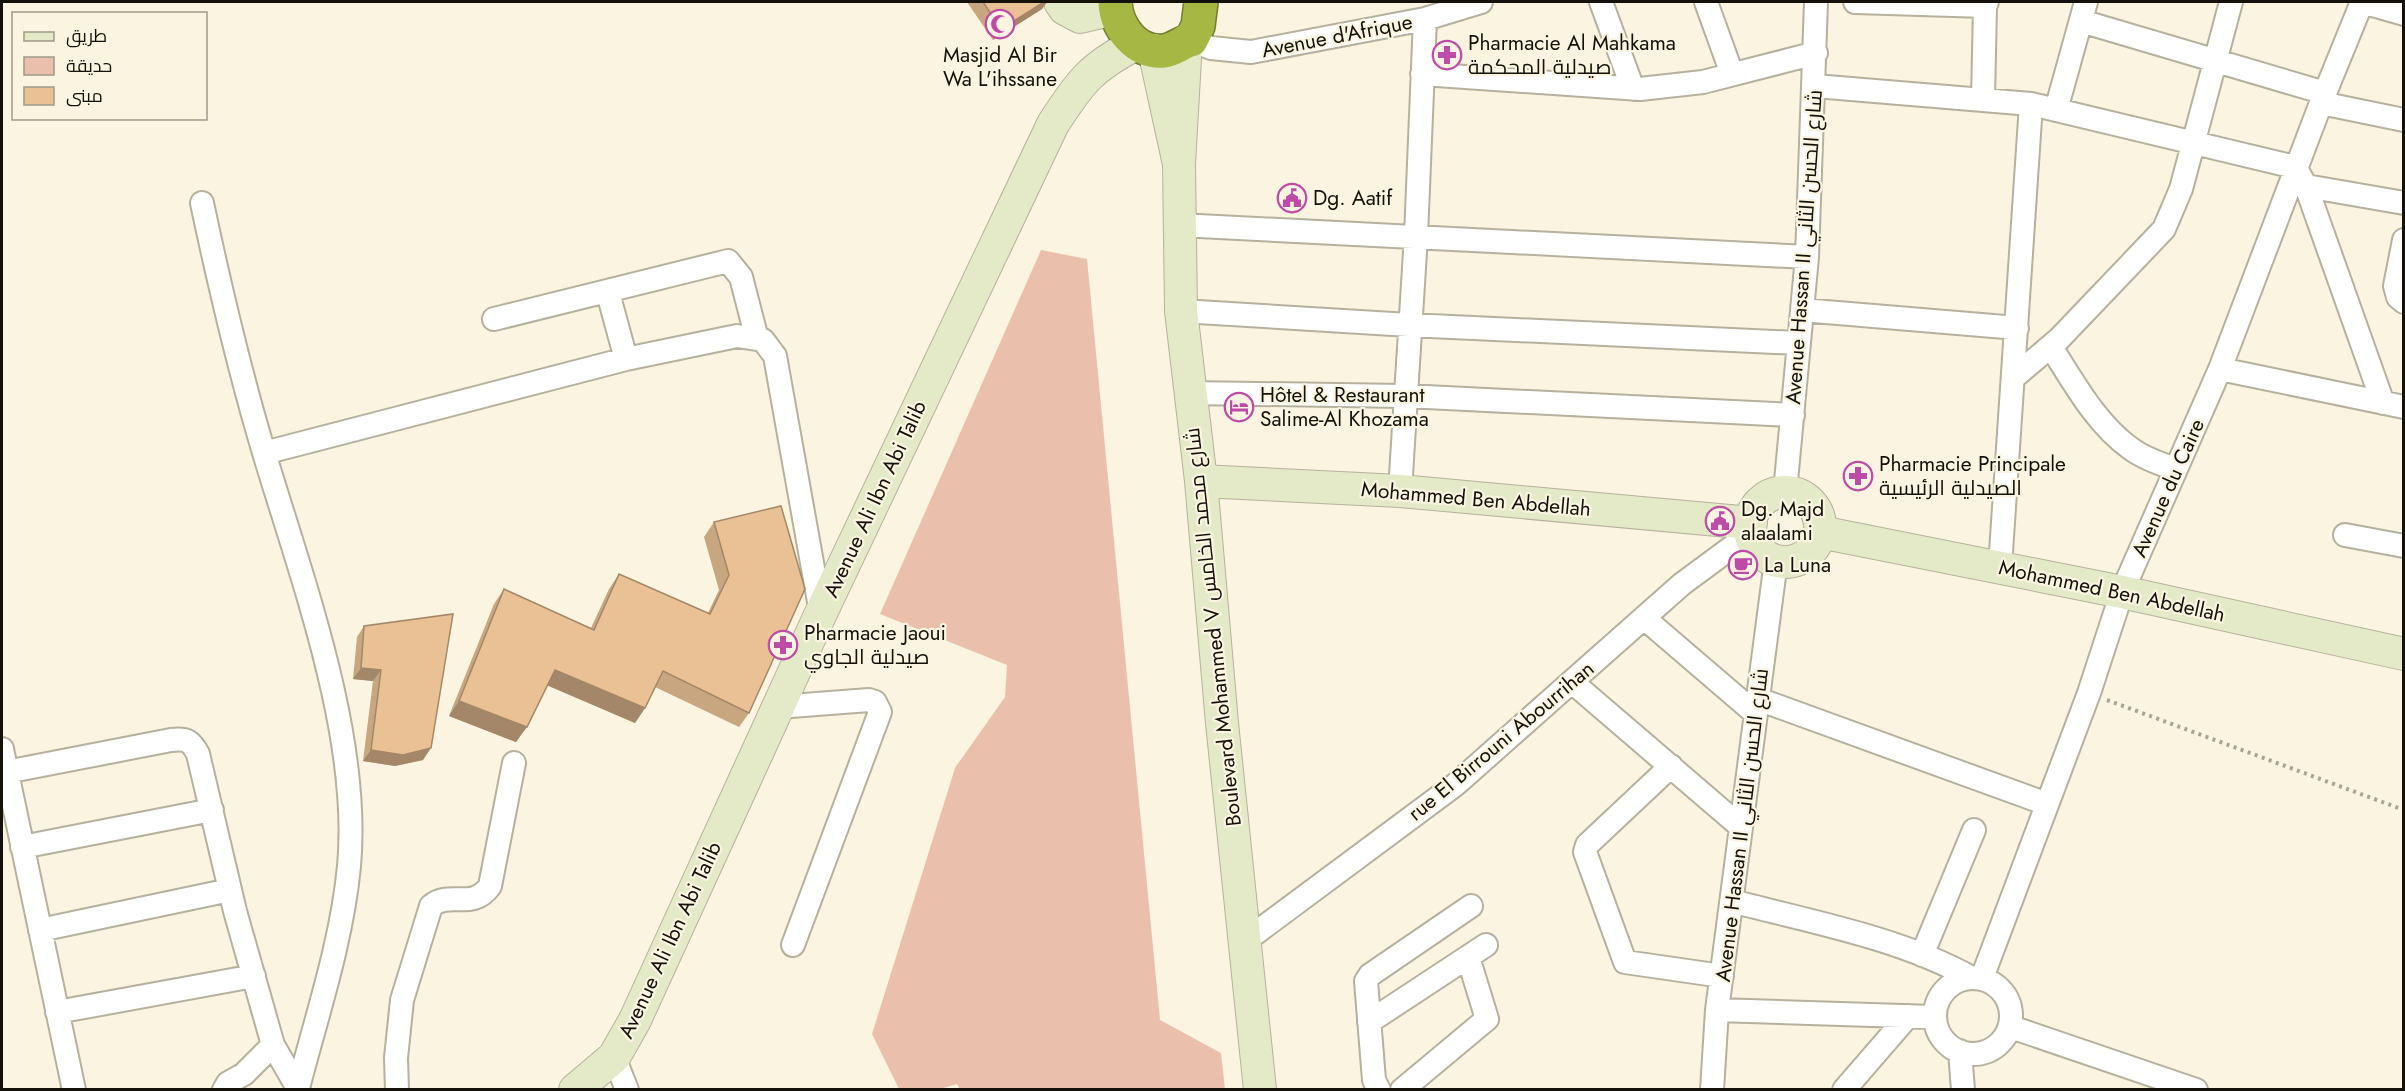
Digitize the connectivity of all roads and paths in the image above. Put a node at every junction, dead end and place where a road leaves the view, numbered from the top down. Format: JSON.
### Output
{"nodes":[{"id":1,"x":1060,"y":2,"type":"edge"},
{"id":2,"x":1201,"y":2,"type":"edge"},
{"id":3,"x":1481,"y":2,"type":"edge"},
{"id":4,"x":1601,"y":2,"type":"edge"},
{"id":5,"x":1706,"y":2,"type":"edge"},
{"id":6,"x":1816,"y":2,"type":"edge"},
{"id":7,"x":1855,"y":2,"type":"edge"},
{"id":8,"x":2231,"y":2,"type":"edge"},
{"id":9,"x":2362,"y":2,"type":"edge"},
{"id":10,"x":1986,"y":4,"type":"edge"},
{"id":11,"x":2083,"y":11,"type":"edge"},
{"id":12,"x":2403,"y":14,"type":"edge"},
{"id":13,"x":1425,"y":19,"type":"junction"},
{"id":14,"x":1128,"y":25,"type":"edge"},
{"id":15,"x":1189,"y":40,"type":"junction"},
{"id":16,"x":1816,"y":53,"type":"junction"},
{"id":17,"x":2215,"y":61,"type":"junction"},
{"id":18,"x":1422,"y":74,"type":"junction"},
{"id":19,"x":1732,"y":75,"type":"junction"},
{"id":20,"x":1815,"y":86,"type":"junction"},
{"id":21,"x":1633,"y":89,"type":"junction"},
{"id":22,"x":2323,"y":98,"type":"junction"},
{"id":23,"x":1983,"y":100,"type":"junction"},
{"id":24,"x":2031,"y":104,"type":"junction"},
{"id":25,"x":2056,"y":110,"type":"junction"},
{"id":26,"x":2403,"y":120,"type":"edge"},
{"id":27,"x":2194,"y":141,"type":"junction"},
{"id":28,"x":1179,"y":164,"type":"junction"},
{"id":29,"x":2300,"y":176,"type":"junction"},
{"id":30,"x":202,"y":203,"type":"dead end"},
{"id":31,"x":2403,"y":203,"type":"edge"},
{"id":32,"x":1179,"y":225,"type":"junction"},
{"id":33,"x":1416,"y":236,"type":"junction"},
{"id":34,"x":2403,"y":240,"type":"edge"},
{"id":35,"x":1807,"y":257,"type":"junction"},
{"id":36,"x":608,"y":293,"type":"junction"},
{"id":37,"x":2403,"y":302,"type":"edge"},
{"id":38,"x":1802,"y":310,"type":"junction"},
{"id":39,"x":1181,"y":311,"type":"junction"},
{"id":40,"x":494,"y":319,"type":"dead end"},
{"id":41,"x":1409,"y":325,"type":"junction"},
{"id":42,"x":2017,"y":328,"type":"junction"},
{"id":43,"x":757,"y":339,"type":"junction"},
{"id":44,"x":1798,"y":343,"type":"junction"},
{"id":45,"x":2051,"y":346,"type":"junction"},
{"id":46,"x":626,"y":359,"type":"junction"},
{"id":47,"x":2220,"y":369,"type":"junction"},
{"id":48,"x":2013,"y":378,"type":"junction"},
{"id":49,"x":1189,"y":393,"type":"junction"},
{"id":50,"x":1406,"y":396,"type":"junction"},
{"id":51,"x":2393,"y":405,"type":"edge"},
{"id":52,"x":1793,"y":415,"type":"junction"},
{"id":53,"x":264,"y":453,"type":"junction"},
{"id":54,"x":2176,"y":469,"type":"junction"},
{"id":55,"x":1201,"y":480,"type":"junction"},
{"id":56,"x":1400,"y":491,"type":"junction"},
{"id":57,"x":1785,"y":492,"type":"junction"},
{"id":58,"x":1751,"y":528,"type":"junction"},
{"id":59,"x":1820,"y":532,"type":"junction"},
{"id":60,"x":2345,"y":536,"type":"dead end"},
{"id":61,"x":2403,"y":546,"type":"edge"},
{"id":62,"x":1776,"y":561,"type":"junction"},
{"id":63,"x":2000,"y":567,"type":"junction"},
{"id":64,"x":2122,"y":592,"type":"junction"},
{"id":65,"x":821,"y":613,"type":"junction"},
{"id":66,"x":1644,"y":618,"type":"junction"},
{"id":67,"x":2403,"y":654,"type":"edge"},
{"id":68,"x":1572,"y":682,"type":"junction"},
{"id":69,"x":2089,"y":693,"type":"junction"},
{"id":70,"x":778,"y":706,"type":"junction"},
{"id":71,"x":1757,"y":707,"type":"junction"},
{"id":72,"x":2,"y":749,"type":"edge"},
{"id":73,"x":514,"y":763,"type":"dead end"},
{"id":74,"x":1671,"y":766,"type":"junction"},
{"id":75,"x":6,"y":772,"type":"junction"},
{"id":76,"x":2047,"y":804,"type":"junction"},
{"id":77,"x":212,"y":810,"type":"junction"},
{"id":78,"x":2403,"y":810,"type":"edge"},
{"id":79,"x":1741,"y":827,"type":"junction"},
{"id":80,"x":1974,"y":830,"type":"dead end"},
{"id":81,"x":22,"y":847,"type":"junction"},
{"id":82,"x":230,"y":890,"type":"junction"},
{"id":83,"x":1732,"y":901,"type":"junction"},
{"id":84,"x":1471,"y":906,"type":"dead end"},
{"id":85,"x":40,"y":930,"type":"junction"},
{"id":86,"x":1245,"y":941,"type":"junction"},
{"id":87,"x":793,"y":945,"type":"dead end"},
{"id":88,"x":1922,"y":955,"type":"junction"},
{"id":89,"x":254,"y":976,"type":"junction"},
{"id":90,"x":1722,"y":976,"type":"junction"},
{"id":91,"x":1976,"y":978,"type":"junction"},
{"id":92,"x":1717,"y":1010,"type":"junction"},
{"id":93,"x":57,"y":1012,"type":"junction"},
{"id":94,"x":1908,"y":1016,"type":"junction"},
{"id":95,"x":1934,"y":1017,"type":"junction"},
{"id":96,"x":1369,"y":1022,"type":"junction"},
{"id":97,"x":2011,"y":1027,"type":"junction"},
{"id":98,"x":273,"y":1045,"type":"junction"},
{"id":99,"x":1960,"y":1051,"type":"junction"},
{"id":100,"x":614,"y":1057,"type":"junction"},
{"id":101,"x":74,"y":1089,"type":"edge"},
{"id":102,"x":224,"y":1089,"type":"edge"},
{"id":103,"x":298,"y":1089,"type":"edge"},
{"id":104,"x":397,"y":1089,"type":"edge"},
{"id":105,"x":575,"y":1089,"type":"edge"},
{"id":106,"x":627,"y":1089,"type":"edge"},
{"id":107,"x":1260,"y":1089,"type":"edge"},
{"id":108,"x":1379,"y":1089,"type":"edge"},
{"id":109,"x":1402,"y":1089,"type":"edge"},
{"id":110,"x":1712,"y":1089,"type":"edge"},
{"id":111,"x":1844,"y":1089,"type":"edge"},
{"id":112,"x":1963,"y":1089,"type":"edge"},
{"id":113,"x":2196,"y":1089,"type":"edge"}],
"edges":[{"from":1,"to":14,"type":"street"},
{"from":2,"to":15,"type":"highway"},
{"from":3,"to":13,"type":"street","name":"Avenue d'Afrique"},
{"from":4,"to":21,"type":"street"},
{"from":5,"to":19,"type":"street"},
{"from":6,"to":16,"type":"street","name":"Avenue Hassan II شارع الحسن الثاني"},
{"from":7,"to":10,"type":"street"},
{"from":8,"to":17,"type":"street"},
{"from":9,"to":12,"type":"street"},
{"from":9,"to":22,"type":"street","name":"Avenue du Caire"},
{"from":10,"to":23,"type":"street"},
{"from":11,"to":17,"type":"street"},
{"from":11,"to":25,"type":"street"},
{"from":13,"to":15,"type":"street","name":"Avenue d'Afrique"},
{"from":13,"to":18,"type":"street"},
{"from":14,"to":15,"type":"highway"},
{"from":14,"to":28,"type":"street","name":"Boulevard Mohammed V شارع محمد الخامس"},
{"from":14,"to":65,"type":"street","name":"Avenue Ali Ibn Abi Talib"},
{"from":15,"to":28,"type":"street","name":"Boulevard Mohammed V شارع محمد الخامس"},
{"from":16,"to":19,"type":"street"},
{"from":16,"to":20,"type":"street","name":"Avenue Hassan II شارع الحسن الثاني"},
{"from":17,"to":22,"type":"street"},
{"from":17,"to":27,"type":"street"},
{"from":18,"to":21,"type":"street"},
{"from":18,"to":33,"type":"street"},
{"from":19,"to":21,"type":"street"},
{"from":20,"to":23,"type":"street"},
{"from":20,"to":35,"type":"street","name":"Avenue Hassan II شارع الحسن الثاني"},
{"from":22,"to":26,"type":"street"},
{"from":22,"to":29,"type":"street","name":"Avenue du Caire"},
{"from":23,"to":24,"type":"street"},
{"from":24,"to":25,"type":"street"},
{"from":24,"to":42,"type":"street"},
{"from":25,"to":27,"type":"street"},
{"from":27,"to":29,"type":"street"},
{"from":27,"to":45,"type":"street"},
{"from":28,"to":32,"type":"street","name":"Boulevard Mohammed V شارع محمد الخامس"},
{"from":29,"to":31,"type":"street"},
{"from":29,"to":47,"type":"street","name":"Avenue du Caire"},
{"from":29,"to":51,"type":"street"},
{"from":30,"to":53,"type":"street"},
{"from":32,"to":33,"type":"street"},
{"from":32,"to":39,"type":"street","name":"Boulevard Mohammed V شارع محمد الخامس"},
{"from":33,"to":35,"type":"street"},
{"from":33,"to":41,"type":"street"},
{"from":34,"to":37,"type":"street"},
{"from":35,"to":38,"type":"street","name":"Avenue Hassan II شارع الحسن الثاني"},
{"from":36,"to":40,"type":"street"},
{"from":36,"to":43,"type":"street"},
{"from":36,"to":46,"type":"street"},
{"from":38,"to":42,"type":"street"},
{"from":38,"to":44,"type":"street","name":"Avenue Hassan II شارع الحسن الثاني"},
{"from":39,"to":41,"type":"street"},
{"from":39,"to":49,"type":"street","name":"Boulevard Mohammed V شارع محمد الخامس"},
{"from":41,"to":44,"type":"street"},
{"from":41,"to":50,"type":"street"},
{"from":42,"to":48,"type":"street"},
{"from":43,"to":46,"type":"street"},
{"from":43,"to":65,"type":"street"},
{"from":44,"to":52,"type":"street","name":"Avenue Hassan II شارع الحسن الثاني"},
{"from":45,"to":48,"type":"street"},
{"from":45,"to":54,"type":"street"},
{"from":46,"to":53,"type":"street"},
{"from":47,"to":51,"type":"street"},
{"from":47,"to":54,"type":"street","name":"Avenue du Caire"},
{"from":48,"to":63,"type":"street"},
{"from":49,"to":50,"type":"street"},
{"from":49,"to":55,"type":"street","name":"Boulevard Mohammed V شارع محمد الخامس"},
{"from":50,"to":52,"type":"street"},
{"from":50,"to":56,"type":"street"},
{"from":52,"to":57,"type":"street","name":"Avenue Hassan II شارع الحسن الثاني"},
{"from":53,"to":103,"type":"street"},
{"from":54,"to":64,"type":"street","name":"Avenue du Caire"},
{"from":55,"to":56,"type":"street","name":"Mohammed Ben Abdellah"},
{"from":55,"to":86,"type":"street","name":"Boulevard Mohammed V شارع محمد الخامس"},
{"from":56,"to":58,"type":"street","name":"Mohammed Ben Abdellah"},
{"from":57,"to":58,"type":"street"},
{"from":57,"to":59,"type":"street"},
{"from":58,"to":62,"type":"street"},
{"from":58,"to":66,"type":"street","name":"rue El Birrouni Abourrihan"},
{"from":59,"to":62,"type":"street"},
{"from":59,"to":63,"type":"street","name":"Mohammed Ben Abdellah"},
{"from":60,"to":61,"type":"street"},
{"from":62,"to":71,"type":"street","name":"Avenue Hassan II شارع الحسن الثاني"},
{"from":63,"to":64,"type":"street","name":"Mohammed Ben Abdellah"},
{"from":64,"to":67,"type":"street","name":"Mohammed Ben Abdellah"},
{"from":64,"to":69,"type":"street","name":"Avenue du Caire"},
{"from":65,"to":70,"type":"street","name":"Avenue Ali Ibn Abi Talib"},
{"from":66,"to":68,"type":"street","name":"rue El Birrouni Abourrihan"},
{"from":66,"to":71,"type":"street"},
{"from":68,"to":74,"type":"street"},
{"from":68,"to":86,"type":"street","name":"rue El Birrouni Abourrihan"},
{"from":69,"to":76,"type":"street","name":"Avenue du Caire"},
{"from":69,"to":78,"type":"path"},
{"from":70,"to":87,"type":"street"},
{"from":70,"to":100,"type":"street","name":"Avenue Ali Ibn Abi Talib"},
{"from":71,"to":76,"type":"street"},
{"from":71,"to":79,"type":"street","name":"Avenue Hassan II شارع الحسن الثاني"},
{"from":72,"to":75,"type":"street"},
{"from":73,"to":104,"type":"street"},
{"from":74,"to":79,"type":"street"},
{"from":74,"to":90,"type":"street"},
{"from":75,"to":77,"type":"street"},
{"from":75,"to":81,"type":"street"},
{"from":76,"to":91,"type":"street","name":"Avenue du Caire"},
{"from":77,"to":81,"type":"street"},
{"from":77,"to":82,"type":"street"},
{"from":79,"to":83,"type":"street","name":"Avenue Hassan II شارع الحسن الثاني"},
{"from":80,"to":88,"type":"street"},
{"from":81,"to":85,"type":"street"},
{"from":82,"to":85,"type":"street"},
{"from":82,"to":89,"type":"street"},
{"from":83,"to":88,"type":"street"},
{"from":83,"to":90,"type":"street","name":"Avenue Hassan II شارع الحسن الثاني"},
{"from":84,"to":96,"type":"street"},
{"from":85,"to":93,"type":"street"},
{"from":86,"to":107,"type":"street","name":"Boulevard Mohammed V شارع محمد الخامس"},
{"from":88,"to":91,"type":"street"},
{"from":89,"to":93,"type":"street"},
{"from":89,"to":98,"type":"street"},
{"from":90,"to":92,"type":"street","name":"Avenue Hassan II شارع الحسن الثاني"},
{"from":91,"to":95,"type":"street"},
{"from":91,"to":97,"type":"street"},
{"from":92,"to":94,"type":"street"},
{"from":92,"to":110,"type":"street","name":"Avenue Hassan II شارع الحسن الثاني"},
{"from":93,"to":101,"type":"street"},
{"from":94,"to":95,"type":"street"},
{"from":94,"to":111,"type":"street"},
{"from":95,"to":99,"type":"street"},
{"from":96,"to":108,"type":"street"},
{"from":96,"to":109,"type":"street"},
{"from":97,"to":99,"type":"street"},
{"from":97,"to":113,"type":"street"},
{"from":98,"to":102,"type":"street"},
{"from":98,"to":103,"type":"street"},
{"from":99,"to":112,"type":"street"},
{"from":100,"to":105,"type":"street","name":"Avenue Ali Ibn Abi Talib"},
{"from":100,"to":106,"type":"street"}]}
